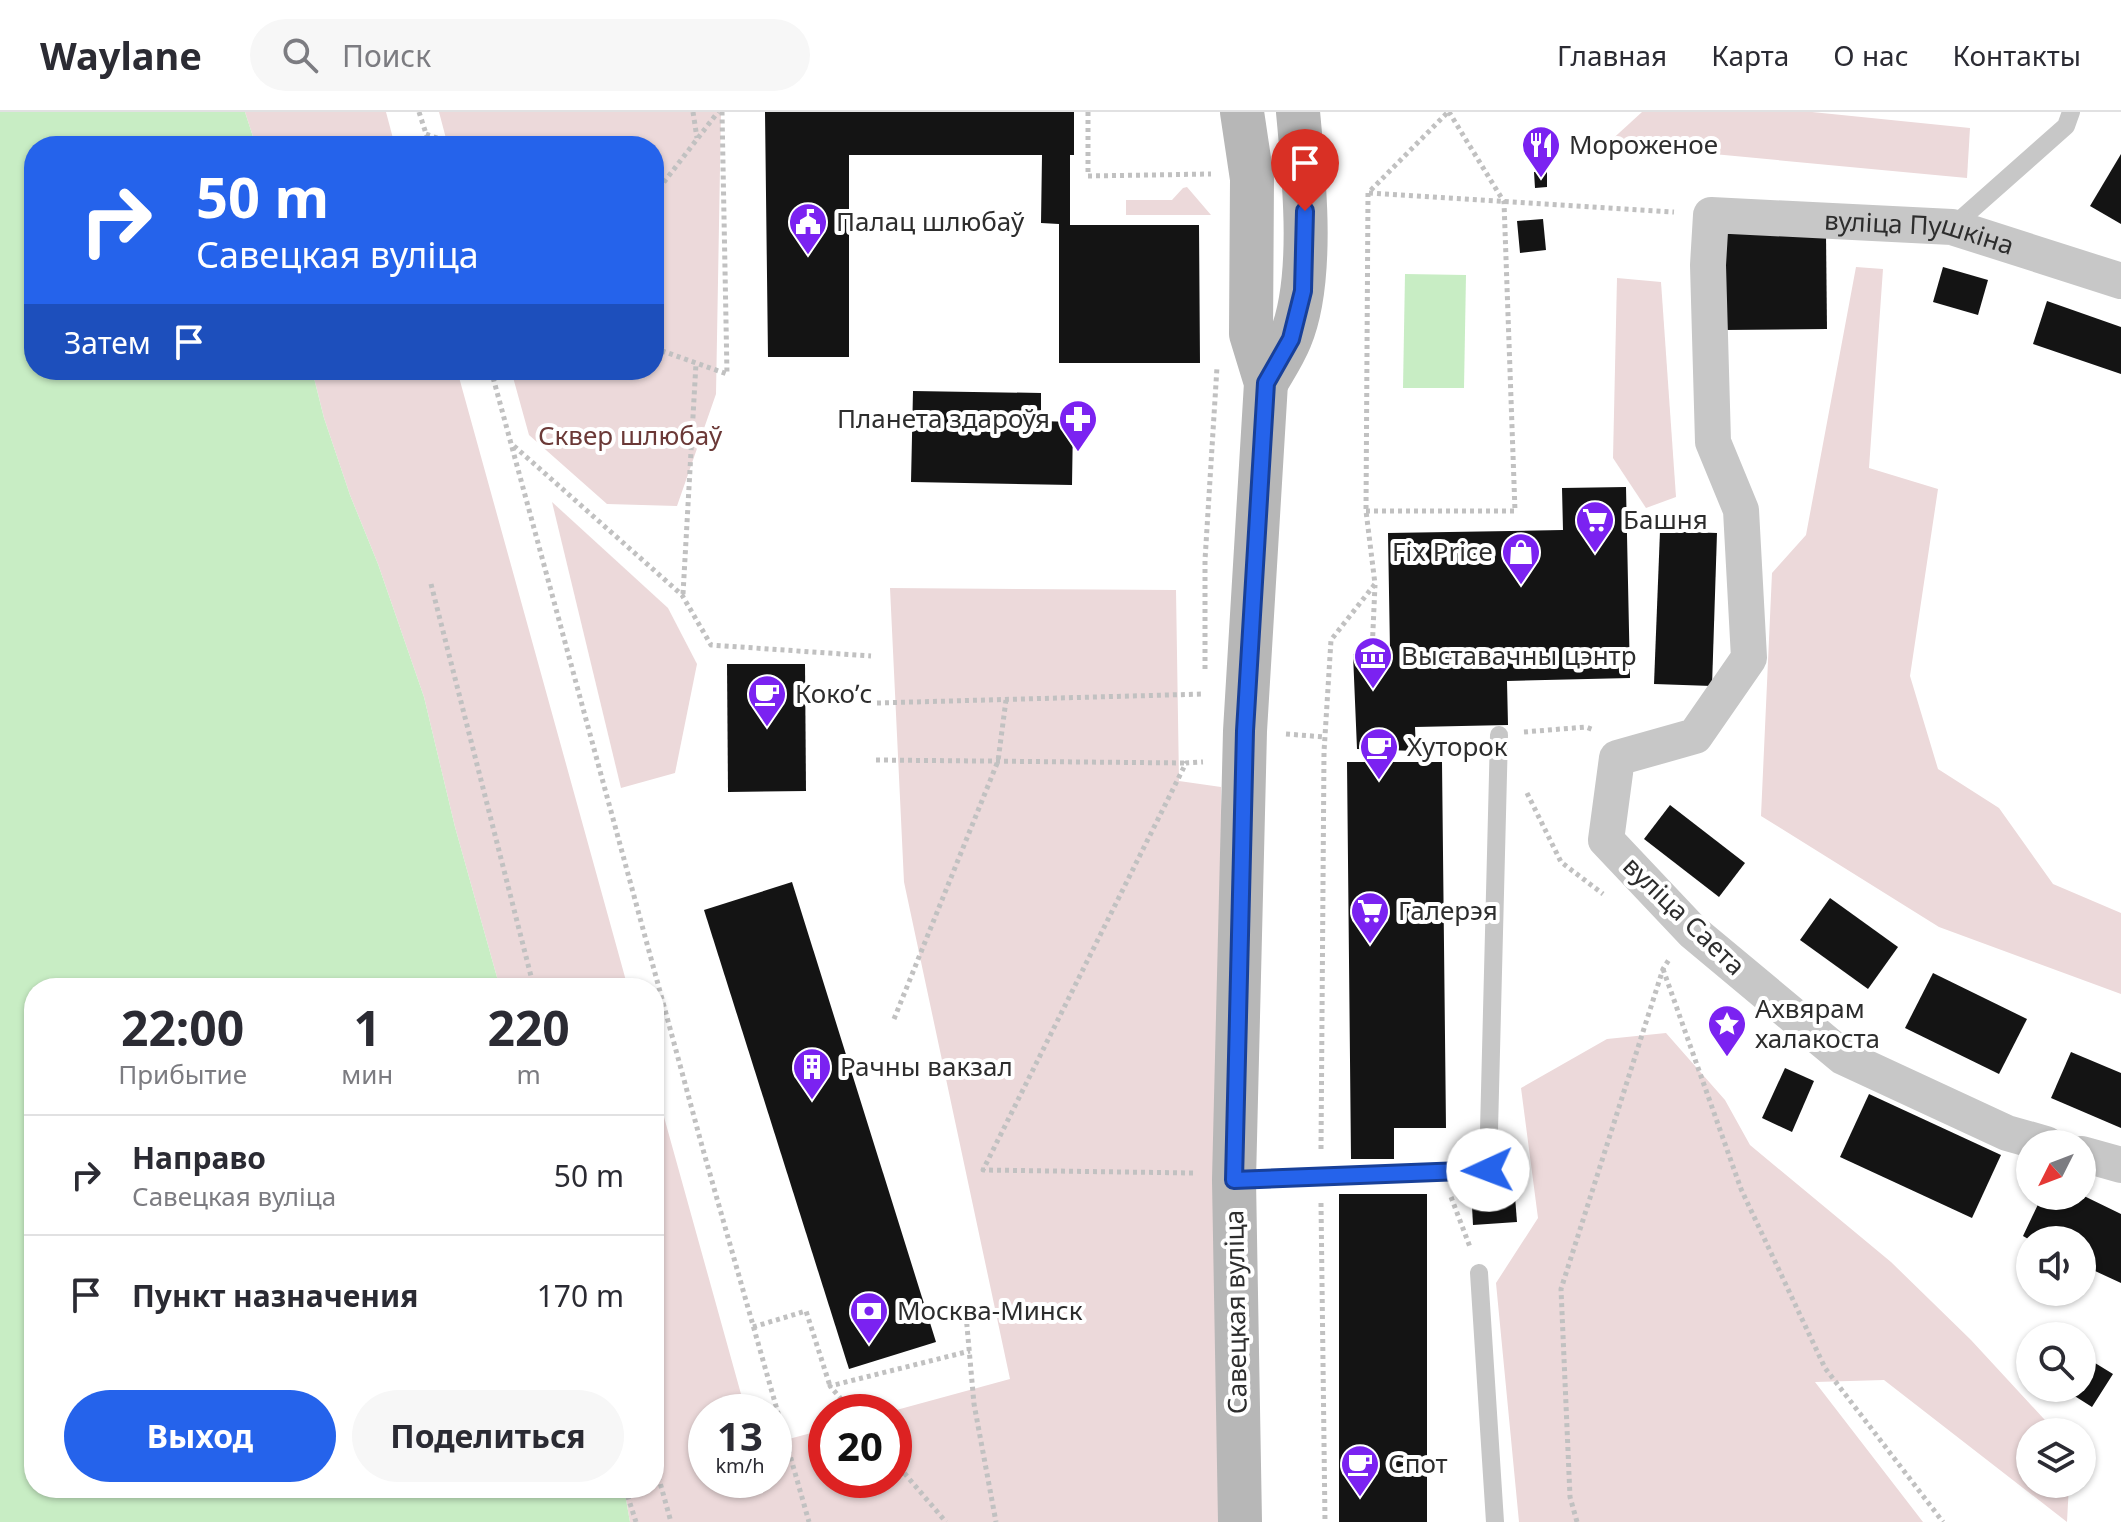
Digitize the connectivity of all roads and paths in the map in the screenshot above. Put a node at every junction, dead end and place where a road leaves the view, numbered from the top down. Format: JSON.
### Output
{"nodes":[{"id":1,"x":419,"y":112,"type":"edge"},
{"id":2,"x":693,"y":112,"type":"edge"},
{"id":3,"x":720,"y":112,"type":"edge"},
{"id":4,"x":1088,"y":112,"type":"edge"},
{"id":5,"x":1242,"y":112,"type":"edge"},
{"id":6,"x":1298,"y":112,"type":"edge"},
{"id":7,"x":1449,"y":112,"type":"edge"},
{"id":8,"x":2071,"y":112,"type":"edge"},
{"id":9,"x":426,"y":134,"type":"joint"},
{"id":10,"x":432,"y":136,"type":"edge"},
{"id":11,"x":698,"y":139,"type":"junction"},
{"id":12,"x":1216,"y":174,"type":"dead end"},
{"id":13,"x":664,"y":182,"type":"edge"},
{"id":14,"x":1368,"y":193,"type":"junction"},
{"id":15,"x":1504,"y":202,"type":"junction"},
{"id":16,"x":1711,"y":215,"type":"junction"},
{"id":17,"x":1952,"y":227,"type":"junction"},
{"id":18,"x":2121,"y":281,"type":"edge"},
{"id":19,"x":664,"y":352,"type":"edge"},
{"id":20,"x":696,"y":363,"type":"junction"},
{"id":21,"x":494,"y":380,"type":"edge"},
{"id":22,"x":1266,"y":383,"type":"junction"},
{"id":23,"x":511,"y":444,"type":"junction"},
{"id":24,"x":1366,"y":511,"type":"junction"},
{"id":25,"x":431,"y":584,"type":"dead end"},
{"id":26,"x":1375,"y":584,"type":"junction"},
{"id":27,"x":682,"y":595,"type":"junction"},
{"id":28,"x":1372,"y":652,"type":"dead end"},
{"id":29,"x":871,"y":656,"type":"dead end"},
{"id":30,"x":1204,"y":694,"type":"dead end"},
{"id":31,"x":1006,"y":700,"type":"junction"},
{"id":32,"x":877,"y":703,"type":"dead end"},
{"id":33,"x":1565,"y":729,"type":"dead end"},
{"id":34,"x":1499,"y":735,"type":"joint"},
{"id":35,"x":876,"y":760,"type":"dead end"},
{"id":36,"x":998,"y":761,"type":"junction"},
{"id":37,"x":1203,"y":762,"type":"dead end"},
{"id":38,"x":1186,"y":763,"type":"junction"},
{"id":39,"x":1527,"y":791,"type":"dead end"},
{"id":40,"x":1561,"y":862,"type":"dead end"},
{"id":41,"x":1693,"y":932,"type":"junction"},
{"id":42,"x":1663,"y":969,"type":"junction"},
{"id":43,"x":531,"y":978,"type":"edge"},
{"id":44,"x":657,"y":978,"type":"edge"},
{"id":45,"x":664,"y":1002,"type":"edge"},
{"id":46,"x":894,"y":1019,"type":"dead end"},
{"id":47,"x":2016,"y":1136,"type":"edge"},
{"id":48,"x":2096,"y":1158,"type":"edge"},
{"id":49,"x":2121,"y":1165,"type":"edge"},
{"id":50,"x":1386,"y":1173,"type":"junction"},
{"id":51,"x":1217,"y":1176,"type":"junction"},
{"id":52,"x":1321,"y":1176,"type":"junction"},
{"id":53,"x":1479,"y":1273,"type":"joint"},
{"id":54,"x":966,"y":1315,"type":"dead end"},
{"id":55,"x":753,"y":1327,"type":"junction"},
{"id":56,"x":970,"y":1351,"type":"junction"},
{"id":57,"x":830,"y":1386,"type":"junction"},
{"id":58,"x":837,"y":1394,"type":"edge"},
{"id":59,"x":912,"y":1482,"type":"edge"},
{"id":60,"x":664,"y":1497,"type":"edge"},
{"id":61,"x":628,"y":1498,"type":"edge"},
{"id":62,"x":636,"y":1522,"type":"edge"},
{"id":63,"x":671,"y":1522,"type":"edge"},
{"id":64,"x":809,"y":1522,"type":"edge"},
{"id":65,"x":946,"y":1522,"type":"edge"},
{"id":66,"x":996,"y":1522,"type":"edge"},
{"id":67,"x":1240,"y":1522,"type":"edge"},
{"id":68,"x":1325,"y":1522,"type":"edge"},
{"id":69,"x":1495,"y":1522,"type":"edge"},
{"id":70,"x":1577,"y":1522,"type":"edge"},
{"id":71,"x":1943,"y":1522,"type":"edge"}],
"edges":[{"from":1,"to":9,"type":"path"},
{"from":2,"to":11,"type":"path"},
{"from":3,"to":11,"type":"path"},
{"from":3,"to":20,"type":"path"},
{"from":4,"to":12,"type":"path"},
{"from":5,"to":22,"type":"main road","name":"Савецкая вуліца"},
{"from":6,"to":22,"type":"main road","name":"Савецкая вуліца"},
{"from":7,"to":14,"type":"path"},
{"from":7,"to":15,"type":"path"},
{"from":8,"to":17,"type":"lane"},
{"from":9,"to":10,"type":"path"},
{"from":11,"to":13,"type":"path"},
{"from":14,"to":15,"type":"path"},
{"from":14,"to":24,"type":"path"},
{"from":15,"to":16,"type":"path"},
{"from":15,"to":24,"type":"path"},
{"from":16,"to":17,"type":"street","name":"вуліца Пушкіна"},
{"from":16,"to":41,"type":"street","name":"вуліца Саета"},
{"from":17,"to":18,"type":"street","name":"вуліца Пушкіна"},
{"from":19,"to":20,"type":"path"},
{"from":20,"to":27,"type":"path"},
{"from":21,"to":23,"type":"path"},
{"from":22,"to":51,"type":"main road","name":"Савецкая вуліца"},
{"from":23,"to":27,"type":"path"},
{"from":23,"to":44,"type":"path"},
{"from":24,"to":26,"type":"path"},
{"from":25,"to":43,"type":"path"},
{"from":26,"to":28,"type":"path"},
{"from":26,"to":52,"type":"path"},
{"from":27,"to":29,"type":"path"},
{"from":30,"to":31,"type":"path"},
{"from":31,"to":32,"type":"path"},
{"from":31,"to":36,"type":"path"},
{"from":33,"to":34,"type":"path"},
{"from":34,"to":50,"type":"lane"},
{"from":35,"to":36,"type":"path"},
{"from":36,"to":38,"type":"path"},
{"from":36,"to":46,"type":"path"},
{"from":37,"to":38,"type":"path"},
{"from":38,"to":51,"type":"path"},
{"from":39,"to":40,"type":"path"},
{"from":41,"to":42,"type":"path"},
{"from":41,"to":47,"type":"street","name":"вуліца Саета"},
{"from":42,"to":70,"type":"path"},
{"from":42,"to":71,"type":"path"},
{"from":45,"to":55,"type":"path"},
{"from":48,"to":49,"type":"street"},
{"from":50,"to":52,"type":"lane"},
{"from":50,"to":53,"type":"path"},
{"from":51,"to":52,"type":"lane"},
{"from":51,"to":67,"type":"main road","name":"Савецкая вуліца"},
{"from":52,"to":68,"type":"path"},
{"from":53,"to":69,"type":"lane"},
{"from":54,"to":56,"type":"path"},
{"from":55,"to":57,"type":"path"},
{"from":55,"to":64,"type":"path"},
{"from":56,"to":57,"type":"path"},
{"from":56,"to":66,"type":"path"},
{"from":57,"to":58,"type":"path"},
{"from":59,"to":65,"type":"path"},
{"from":60,"to":63,"type":"path"},
{"from":61,"to":62,"type":"path"}]}
